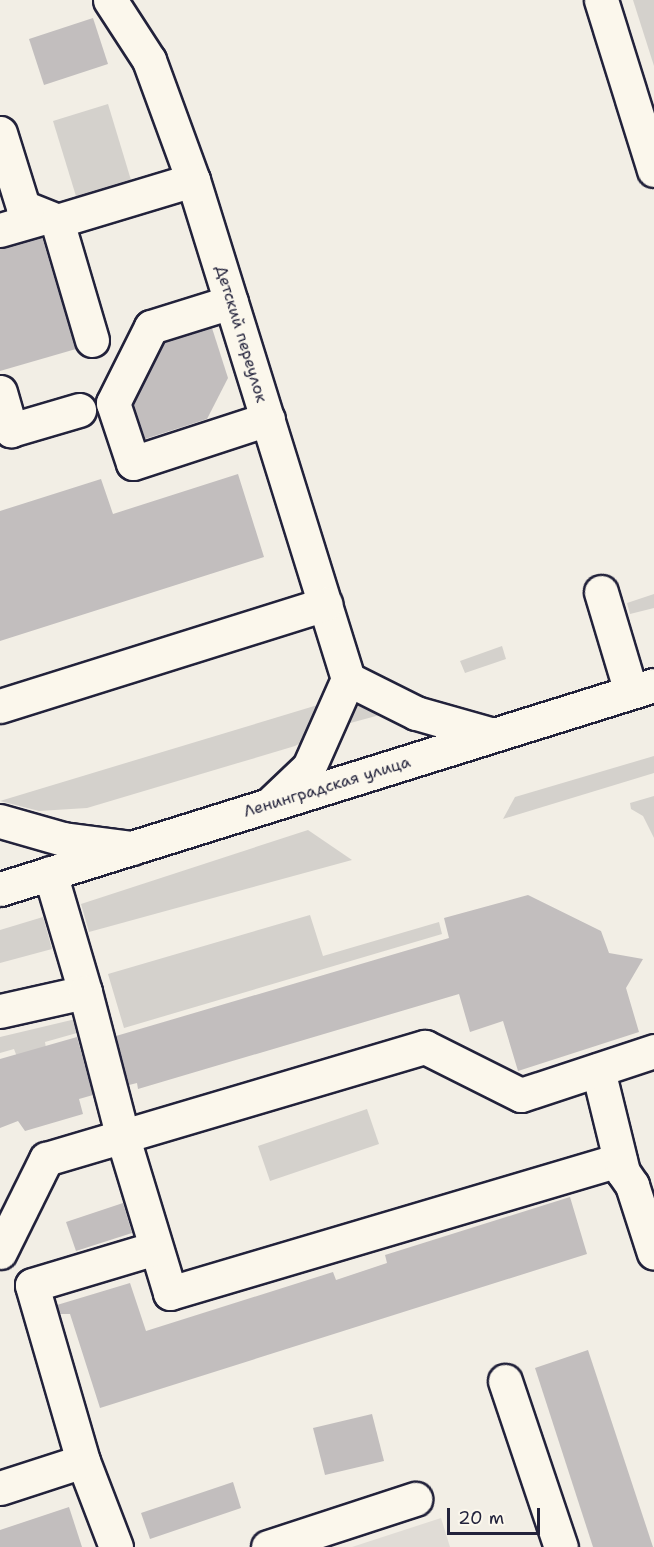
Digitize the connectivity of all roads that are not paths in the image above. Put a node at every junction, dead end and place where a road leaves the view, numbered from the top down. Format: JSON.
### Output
{"nodes":[{"id":1,"x":110,"y":0,"type":"edge"},
{"id":2,"x":601,"y":0,"type":"edge"},
{"id":3,"x":0,"y":133,"type":"edge"},
{"id":4,"x":654,"y":170,"type":"edge"},
{"id":5,"x":193,"y":180,"type":"junction"},
{"id":6,"x":51,"y":219,"type":"junction"},
{"id":7,"x":0,"y":230,"type":"edge"},
{"id":8,"x":231,"y":302,"type":"junction"},
{"id":9,"x":93,"y":339,"type":"dead end"},
{"id":10,"x":0,"y":392,"type":"edge"},
{"id":11,"x":79,"y":410,"type":"dead end"},
{"id":12,"x":268,"y":419,"type":"junction"},
{"id":13,"x":601,"y":592,"type":"dead end"},
{"id":14,"x":325,"y":604,"type":"junction"},
{"id":15,"x":348,"y":679,"type":"junction"},
{"id":16,"x":643,"y":688,"type":"edge"},
{"id":17,"x":0,"y":706,"type":"edge"},
{"id":18,"x":493,"y":735,"type":"junction"},
{"id":19,"x":270,"y":804,"type":"junction"},
{"id":20,"x":0,"y":821,"type":"edge"},
{"id":21,"x":132,"y":848,"type":"junction"},
{"id":22,"x":50,"y":873,"type":"junction"},
{"id":23,"x":0,"y":889,"type":"edge"},
{"id":24,"x":85,"y":992,"type":"junction"},
{"id":25,"x":0,"y":1011,"type":"edge"},
{"id":26,"x":654,"y":1051,"type":"edge"},
{"id":27,"x":598,"y":1070,"type":"junction"},
{"id":28,"x":123,"y":1138,"type":"junction"},
{"id":29,"x":620,"y":1160,"type":"junction"},
{"id":30,"x":155,"y":1248,"type":"junction"},
{"id":31,"x":0,"y":1252,"type":"edge"},
{"id":32,"x":654,"y":1253,"type":"edge"},
{"id":33,"x":505,"y":1381,"type":"dead end"},
{"id":34,"x":83,"y":1461,"type":"junction"},
{"id":35,"x":0,"y":1488,"type":"edge"},
{"id":36,"x":415,"y":1499,"type":"dead end"},
{"id":37,"x":116,"y":1547,"type":"edge"},
{"id":38,"x":268,"y":1547,"type":"edge"},
{"id":39,"x":561,"y":1547,"type":"edge"}],
"edges":[{"from":1,"to":5,"type":"street","name":"Детский переулок"},
{"from":2,"to":4,"type":"street"},
{"from":3,"to":6,"type":"street"},
{"from":5,"to":6,"type":"street"},
{"from":5,"to":8,"type":"street","name":"Детский переулок"},
{"from":6,"to":7,"type":"street"},
{"from":6,"to":9,"type":"street"},
{"from":8,"to":12,"type":"street","name":"Детский переулок"},
{"from":8,"to":12,"type":"street"},
{"from":10,"to":11,"type":"street"},
{"from":12,"to":14,"type":"street","name":"Детский переулок"},
{"from":13,"to":16,"type":"street"},
{"from":14,"to":15,"type":"street","name":"Детский переулок"},
{"from":14,"to":17,"type":"street"},
{"from":15,"to":18,"type":"street"},
{"from":15,"to":19,"type":"street"},
{"from":16,"to":18,"type":"street","name":"Ленинградская улица"},
{"from":18,"to":19,"type":"street","name":"Ленинградская улица"},
{"from":19,"to":21,"type":"street","name":"Ленинградская улица"},
{"from":20,"to":21,"type":"street"},
{"from":21,"to":22,"type":"street","name":"Ленинградская улица"},
{"from":22,"to":23,"type":"street","name":"Ленинградская улица"},
{"from":22,"to":24,"type":"street"},
{"from":24,"to":25,"type":"street"},
{"from":24,"to":28,"type":"street"},
{"from":26,"to":27,"type":"street"},
{"from":27,"to":28,"type":"street"},
{"from":27,"to":29,"type":"street"},
{"from":28,"to":30,"type":"street"},
{"from":28,"to":31,"type":"street"},
{"from":29,"to":30,"type":"street"},
{"from":29,"to":32,"type":"street"},
{"from":30,"to":34,"type":"street"},
{"from":33,"to":39,"type":"street"},
{"from":34,"to":35,"type":"street"},
{"from":34,"to":37,"type":"street"},
{"from":36,"to":38,"type":"street"}]}
